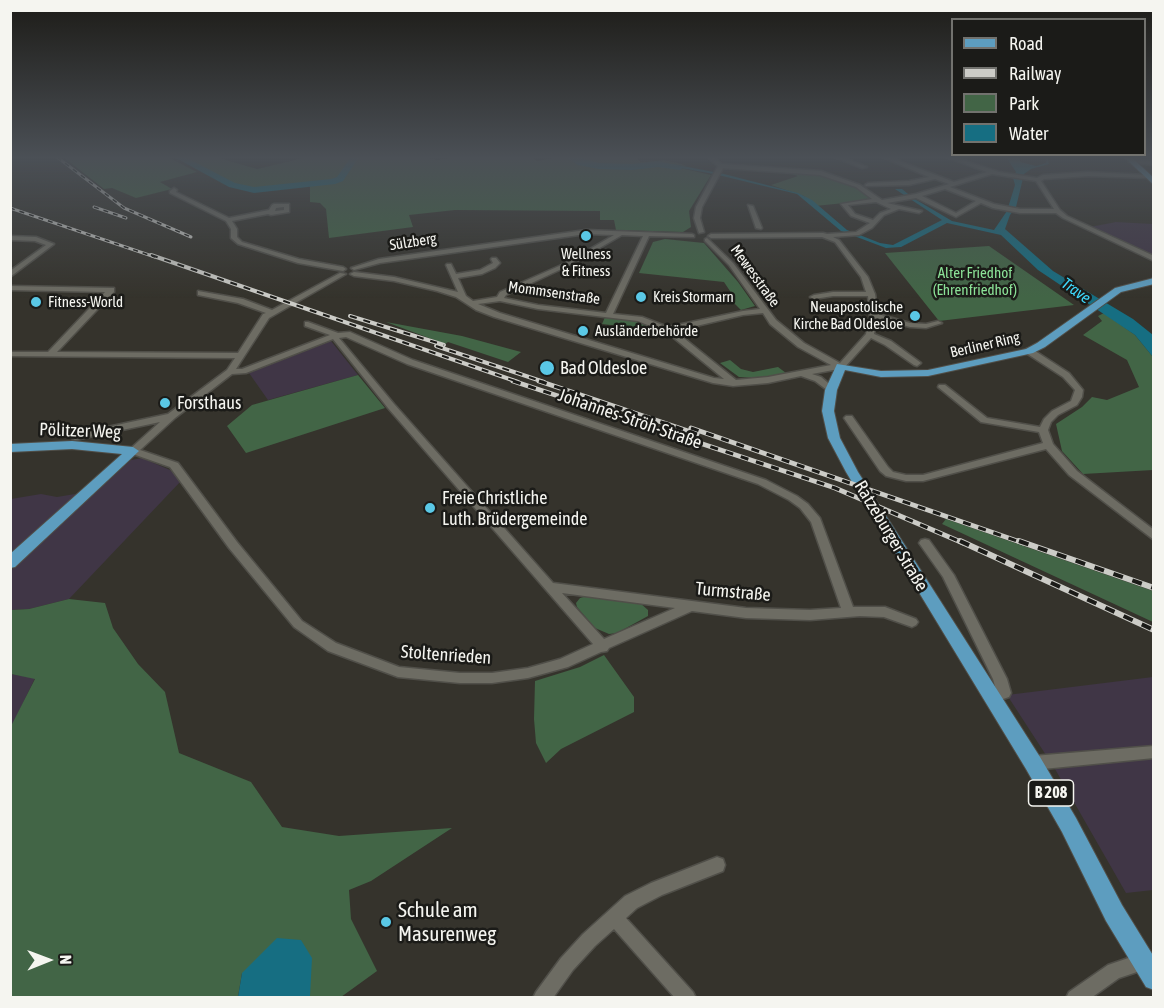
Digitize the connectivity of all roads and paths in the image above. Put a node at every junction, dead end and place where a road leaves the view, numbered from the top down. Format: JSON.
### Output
{"nodes":[{"id":1,"x":196,"y":204,"type":"edge"},
{"id":2,"x":701,"y":204,"type":"edge"},
{"id":3,"x":844,"y":204,"type":"edge"},
{"id":4,"x":885,"y":204,"type":"edge"},
{"id":5,"x":888,"y":204,"type":"edge"},
{"id":6,"x":932,"y":204,"type":"edge"},
{"id":7,"x":975,"y":204,"type":"edge"},
{"id":8,"x":987,"y":204,"type":"edge"},
{"id":9,"x":1054,"y":204,"type":"edge"},
{"id":10,"x":750,"y":206,"type":"dead end"},
{"id":11,"x":919,"y":211,"type":"dead end"},
{"id":12,"x":1058,"y":211,"type":"junction"},
{"id":13,"x":271,"y":214,"type":"dead end"},
{"id":14,"x":228,"y":220,"type":"junction"},
{"id":15,"x":874,"y":222,"type":"junction"},
{"id":16,"x":701,"y":232,"type":"junction"},
{"id":17,"x":761,"y":232,"type":"junction"},
{"id":18,"x":621,"y":233,"type":"junction"},
{"id":19,"x":647,"y":234,"type":"junction"},
{"id":20,"x":823,"y":235,"type":"junction"},
{"id":21,"x":692,"y":236,"type":"junction"},
{"id":22,"x":849,"y":236,"type":"junction"},
{"id":23,"x":10,"y":238,"type":"edge"},
{"id":24,"x":709,"y":238,"type":"junction"},
{"id":25,"x":842,"y":246,"type":"junction"},
{"id":26,"x":1154,"y":259,"type":"edge"},
{"id":27,"x":494,"y":260,"type":"dead end"},
{"id":28,"x":449,"y":265,"type":"dead end"},
{"id":29,"x":354,"y":271,"type":"junction"},
{"id":30,"x":342,"y":272,"type":"junction"},
{"id":31,"x":10,"y":275,"type":"edge"},
{"id":32,"x":454,"y":276,"type":"junction"},
{"id":33,"x":1154,"y":281,"type":"edge"},
{"id":34,"x":10,"y":288,"type":"edge"},
{"id":35,"x":201,"y":293,"type":"dead end"},
{"id":36,"x":871,"y":294,"type":"junction"},
{"id":37,"x":463,"y":296,"type":"junction"},
{"id":38,"x":814,"y":297,"type":"dead end"},
{"id":39,"x":500,"y":299,"type":"junction"},
{"id":40,"x":471,"y":303,"type":"junction"},
{"id":41,"x":284,"y":305,"type":"joint"},
{"id":42,"x":764,"y":311,"type":"junction"},
{"id":43,"x":271,"y":312,"type":"junction"},
{"id":44,"x":609,"y":314,"type":"junction"},
{"id":45,"x":874,"y":315,"type":"junction"},
{"id":46,"x":938,"y":323,"type":"dead end"},
{"id":47,"x":308,"y":324,"type":"dead end"},
{"id":48,"x":667,"y":330,"type":"junction"},
{"id":49,"x":870,"y":335,"type":"junction"},
{"id":50,"x":334,"y":336,"type":"junction"},
{"id":51,"x":1029,"y":351,"type":"junction"},
{"id":52,"x":10,"y":354,"type":"edge"},
{"id":53,"x":51,"y":354,"type":"junction"},
{"id":54,"x":241,"y":356,"type":"junction"},
{"id":55,"x":917,"y":363,"type":"dead end"},
{"id":56,"x":841,"y":366,"type":"junction"},
{"id":57,"x":230,"y":372,"type":"junction"},
{"id":58,"x":800,"y":373,"type":"junction"},
{"id":59,"x":733,"y":383,"type":"junction"},
{"id":60,"x":942,"y":387,"type":"dead end"},
{"id":61,"x":831,"y":390,"type":"junction"},
{"id":62,"x":172,"y":416,"type":"junction"},
{"id":63,"x":849,"y":418,"type":"dead end"},
{"id":64,"x":1043,"y":430,"type":"junction"},
{"id":65,"x":75,"y":437,"type":"dead end"},
{"id":66,"x":1048,"y":445,"type":"junction"},
{"id":67,"x":10,"y":448,"type":"edge"},
{"id":68,"x":132,"y":451,"type":"junction"},
{"id":69,"x":1154,"y":536,"type":"edge"},
{"id":70,"x":926,"y":543,"type":"dead end"},
{"id":71,"x":10,"y":563,"type":"edge"},
{"id":72,"x":550,"y":587,"type":"junction"},
{"id":73,"x":691,"y":606,"type":"junction"},
{"id":74,"x":848,"y":611,"type":"junction"},
{"id":75,"x":912,"y":622,"type":"dead end"},
{"id":76,"x":603,"y":647,"type":"junction"},
{"id":77,"x":991,"y":697,"type":"junction"},
{"id":78,"x":1154,"y":752,"type":"edge"},
{"id":79,"x":1033,"y":763,"type":"junction"},
{"id":80,"x":717,"y":865,"type":"dead end"},
{"id":81,"x":614,"y":917,"type":"junction"},
{"id":82,"x":1148,"y":970,"type":"edge"},
{"id":83,"x":542,"y":998,"type":"edge"},
{"id":84,"x":687,"y":998,"type":"edge"},
{"id":85,"x":1075,"y":998,"type":"edge"}],
"edges":[{"from":1,"to":14,"type":"street"},
{"from":2,"to":16,"type":"street"},
{"from":3,"to":15,"type":"street"},
{"from":4,"to":15,"type":"street"},
{"from":5,"to":11,"type":"street"},
{"from":6,"to":7,"type":"street"},
{"from":8,"to":12,"type":"street"},
{"from":9,"to":12,"type":"street"},
{"from":10,"to":17,"type":"street"},
{"from":12,"to":26,"type":"street"},
{"from":13,"to":14,"type":"street"},
{"from":14,"to":30,"type":"street"},
{"from":15,"to":22,"type":"street"},
{"from":16,"to":21,"type":"street"},
{"from":16,"to":24,"type":"street"},
{"from":17,"to":20,"type":"street"},
{"from":17,"to":24,"type":"street"},
{"from":18,"to":19,"type":"street","name":"Sülzberg"},
{"from":18,"to":29,"type":"street","name":"Sülzberg"},
{"from":18,"to":39,"type":"street"},
{"from":19,"to":21,"type":"street","name":"Sülzberg"},
{"from":19,"to":44,"type":"street"},
{"from":20,"to":22,"type":"street"},
{"from":20,"to":25,"type":"street"},
{"from":21,"to":24,"type":"street"},
{"from":22,"to":25,"type":"street"},
{"from":23,"to":31,"type":"street"},
{"from":24,"to":42,"type":"street","name":"Mewesstraße"},
{"from":25,"to":36,"type":"street"},
{"from":27,"to":32,"type":"street"},
{"from":28,"to":32,"type":"street"},
{"from":29,"to":30,"type":"street","name":"Sülzberg"},
{"from":29,"to":37,"type":"street"},
{"from":30,"to":41,"type":"street","name":"Sülzberg"},
{"from":32,"to":37,"type":"street"},
{"from":33,"to":51,"type":"main road","name":"Berliner Ring"},
{"from":34,"to":53,"type":"street"},
{"from":35,"to":43,"type":"street"},
{"from":36,"to":38,"type":"street"},
{"from":36,"to":45,"type":"street"},
{"from":37,"to":40,"type":"street"},
{"from":39,"to":40,"type":"street","name":"Mommsenstraße"},
{"from":39,"to":44,"type":"street","name":"Mommsenstraße"},
{"from":40,"to":59,"type":"street"},
{"from":41,"to":43,"type":"street","name":"Pölitzer Weg"},
{"from":42,"to":48,"type":"street"},
{"from":42,"to":56,"type":"street","name":"Mewesstraße"},
{"from":43,"to":54,"type":"street","name":"Pölitzer Weg"},
{"from":44,"to":48,"type":"street","name":"Mommsenstraße"},
{"from":45,"to":46,"type":"street"},
{"from":45,"to":49,"type":"street"},
{"from":47,"to":50,"type":"street"},
{"from":48,"to":59,"type":"street","name":"Mommsenstraße"},
{"from":49,"to":55,"type":"street"},
{"from":49,"to":56,"type":"street"},
{"from":50,"to":57,"type":"street"},
{"from":50,"to":72,"type":"street"},
{"from":50,"to":74,"type":"street","name":"Johannes-Ströh-Straße"},
{"from":51,"to":56,"type":"main road","name":"Berliner Ring"},
{"from":51,"to":64,"type":"street"},
{"from":52,"to":53,"type":"street"},
{"from":53,"to":54,"type":"street"},
{"from":54,"to":57,"type":"street","name":"Pölitzer Weg"},
{"from":56,"to":58,"type":"street"},
{"from":56,"to":61,"type":"main road","name":"Ratzeburger Straße","number":"B 208"},
{"from":57,"to":62,"type":"street","name":"Pölitzer Weg"},
{"from":58,"to":59,"type":"street"},
{"from":58,"to":61,"type":"street"},
{"from":60,"to":64,"type":"street"},
{"from":61,"to":77,"type":"main road","name":"Ratzeburger Straße","number":"B 208"},
{"from":62,"to":65,"type":"street","name":"Pölitzer Weg"},
{"from":62,"to":68,"type":"street","name":"Pölitzer Weg"},
{"from":63,"to":66,"type":"street"},
{"from":64,"to":66,"type":"street"},
{"from":66,"to":69,"type":"street"},
{"from":67,"to":68,"type":"main road","name":"Pölitzer Weg"},
{"from":68,"to":71,"type":"main road"},
{"from":68,"to":76,"type":"street","name":"Stoltenrieden"},
{"from":70,"to":77,"type":"street","name":"Ratzeburger Straße"},
{"from":72,"to":73,"type":"street","name":"Turmstraße"},
{"from":72,"to":76,"type":"street"},
{"from":73,"to":74,"type":"street","name":"Turmstraße"},
{"from":73,"to":76,"type":"street","name":"Stoltenrieden"},
{"from":74,"to":75,"type":"street","name":"Turmstraße"},
{"from":77,"to":79,"type":"main road","name":"Ratzeburger Straße","number":"B 208"},
{"from":78,"to":79,"type":"street"},
{"from":79,"to":82,"type":"main road","name":"Ratzeburger Straße","number":"B 208"},
{"from":80,"to":81,"type":"street"},
{"from":81,"to":83,"type":"street"},
{"from":81,"to":84,"type":"street"},
{"from":82,"to":85,"type":"street"}]}
